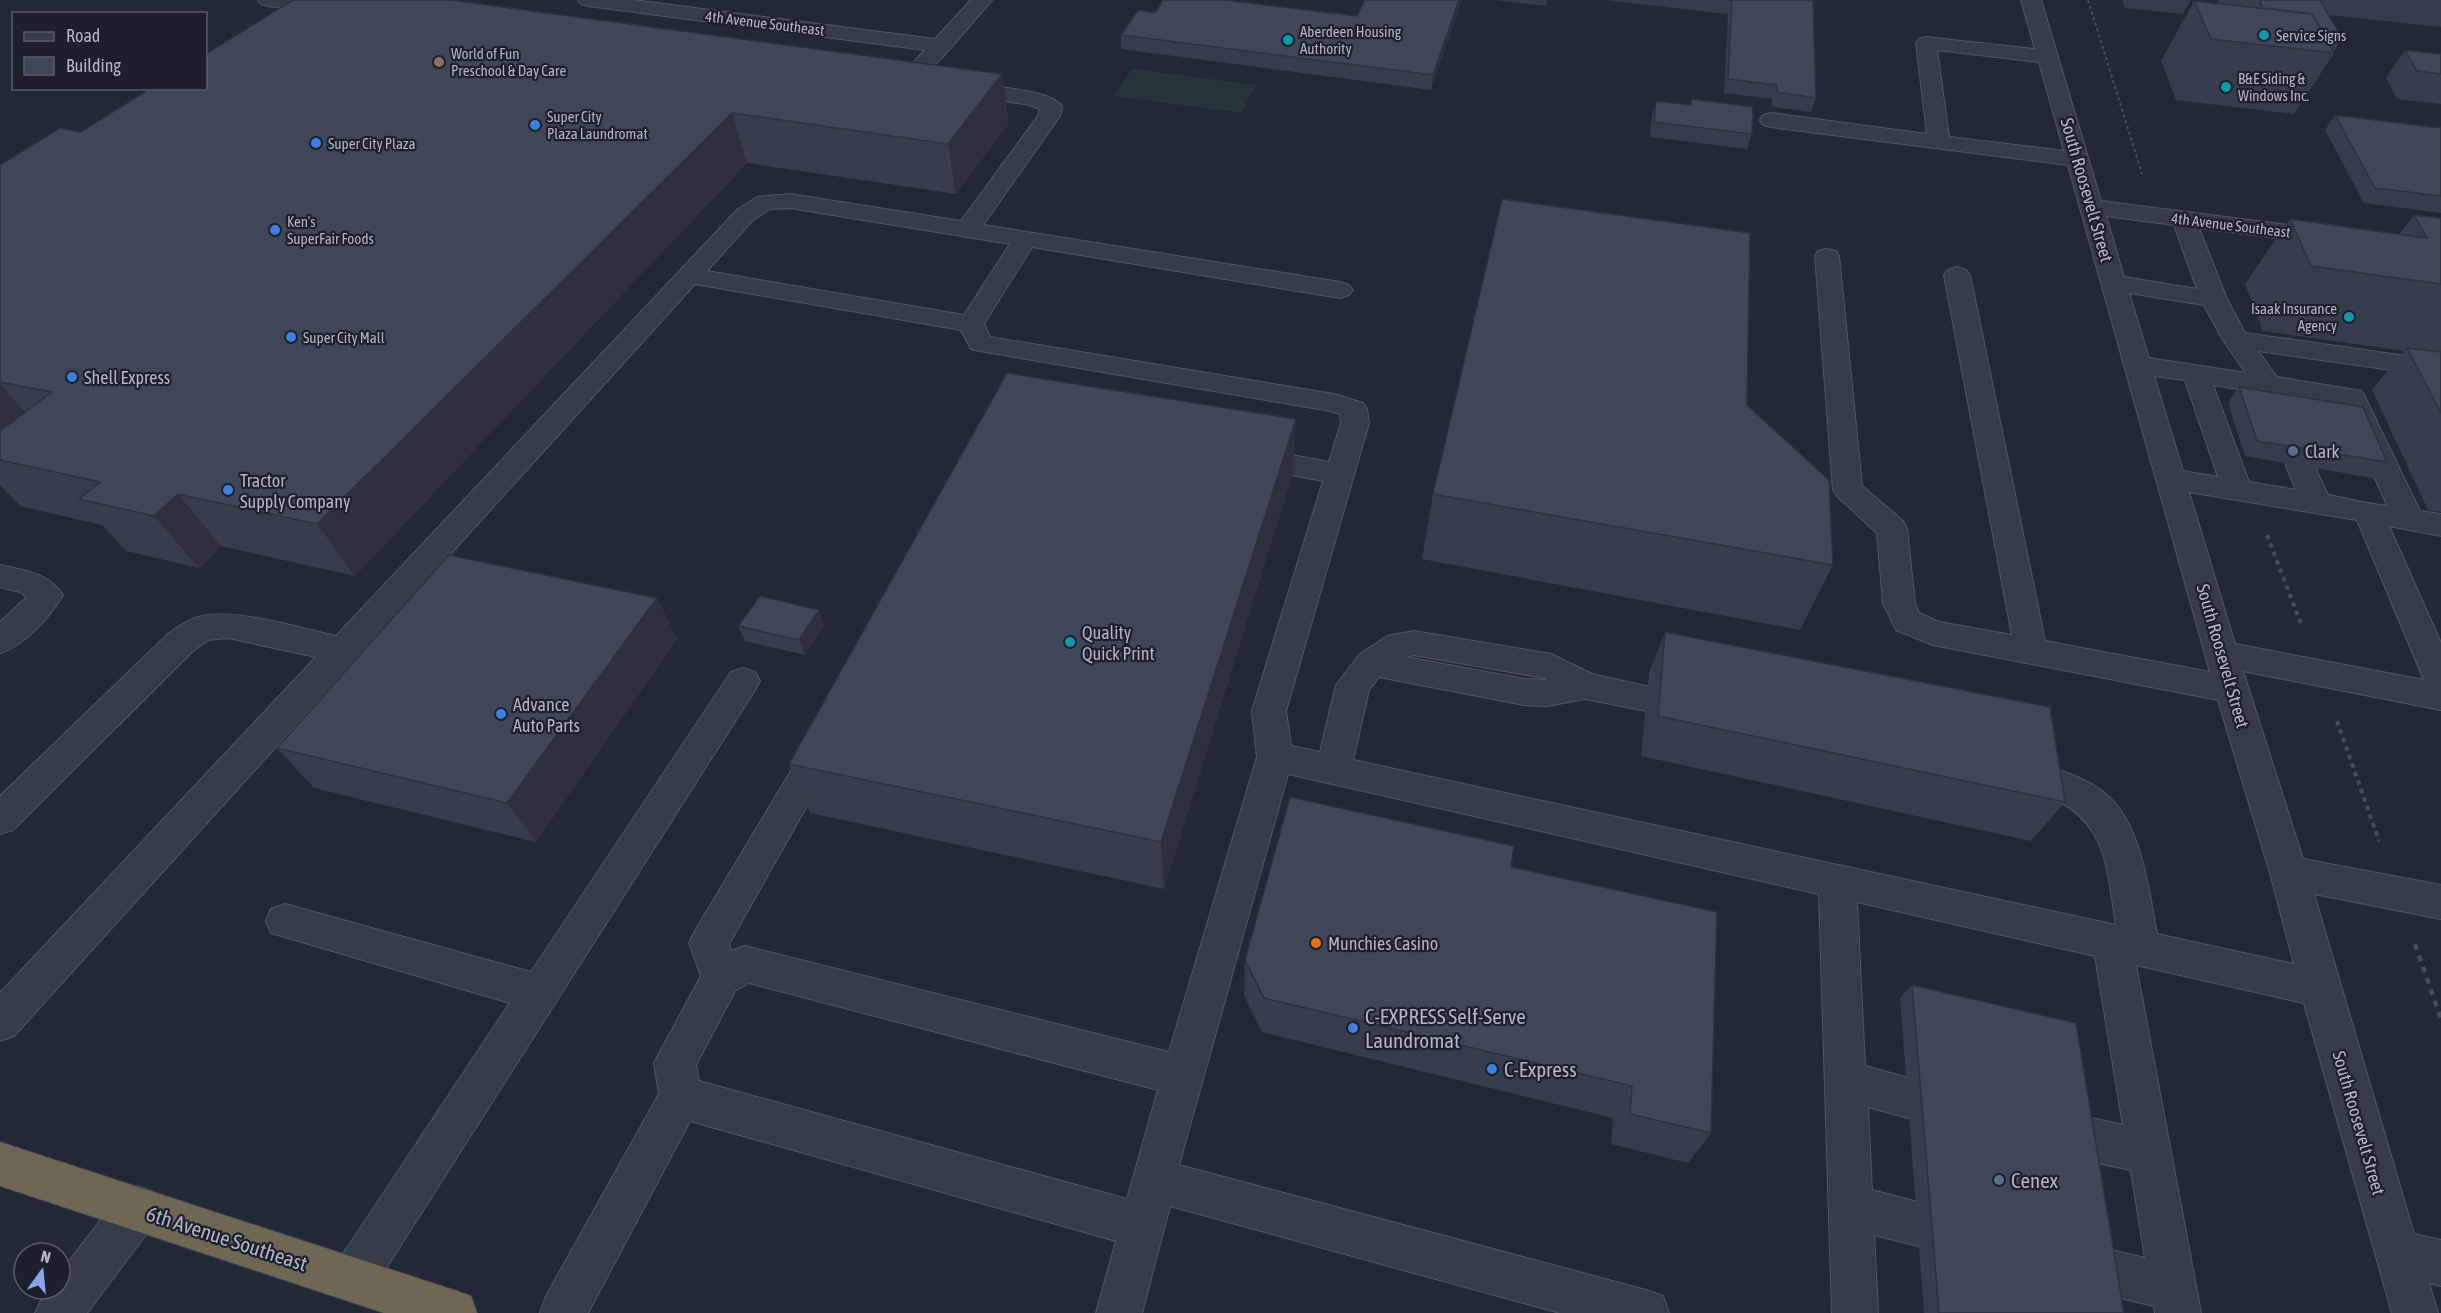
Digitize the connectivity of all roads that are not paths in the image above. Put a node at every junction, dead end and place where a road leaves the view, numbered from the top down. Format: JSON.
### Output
{"nodes":[{"id":1,"x":268,"y":0,"type":"edge"},
{"id":2,"x":588,"y":0,"type":"edge"},
{"id":3,"x":982,"y":0,"type":"edge"},
{"id":4,"x":2031,"y":0,"type":"edge"},
{"id":5,"x":316,"y":3,"type":"edge"},
{"id":6,"x":359,"y":12,"type":"edge"},
{"id":7,"x":699,"y":14,"type":"junction"},
{"id":8,"x":283,"y":25,"type":"edge"},
{"id":9,"x":682,"y":29,"type":"edge"},
{"id":10,"x":942,"y":46,"type":"junction"},
{"id":11,"x":2048,"y":57,"type":"junction"},
{"id":12,"x":873,"y":78,"type":"edge"},
{"id":13,"x":907,"y":82,"type":"junction"},
{"id":14,"x":1771,"y":120,"type":"dead end"},
{"id":15,"x":1939,"y":142,"type":"junction"},
{"id":16,"x":2078,"y":160,"type":"junction"},
{"id":17,"x":2092,"y":207,"type":"junction"},
{"id":18,"x":2184,"y":219,"type":"junction"},
{"id":19,"x":967,"y":230,"type":"junction"},
{"id":20,"x":1025,"y":239,"type":"junction"},
{"id":21,"x":2347,"y":240,"type":"edge"},
{"id":22,"x":1827,"y":256,"type":"dead end"},
{"id":23,"x":690,"y":276,"type":"junction"},
{"id":24,"x":1957,"y":276,"type":"dead end"},
{"id":25,"x":2114,"y":284,"type":"junction"},
{"id":26,"x":1340,"y":290,"type":"dead end"},
{"id":27,"x":2214,"y":299,"type":"junction"},
{"id":28,"x":971,"y":324,"type":"junction"},
{"id":29,"x":2236,"y":340,"type":"junction"},
{"id":30,"x":2138,"y":365,"type":"junction"},
{"id":31,"x":2441,"y":369,"type":"edge"},
{"id":32,"x":2196,"y":374,"type":"junction"},
{"id":33,"x":2269,"y":385,"type":"junction"},
{"id":34,"x":2281,"y":411,"type":"edge"},
{"id":35,"x":1224,"y":453,"type":"edge"},
{"id":36,"x":2301,"y":466,"type":"dead end"},
{"id":37,"x":1340,"y":474,"type":"junction"},
{"id":38,"x":2171,"y":479,"type":"junction"},
{"id":39,"x":2237,"y":490,"type":"junction"},
{"id":40,"x":2317,"y":505,"type":"junction"},
{"id":41,"x":2368,"y":512,"type":"junction"},
{"id":42,"x":2409,"y":519,"type":"junction"},
{"id":43,"x":2441,"y":525,"type":"edge"},
{"id":44,"x":0,"y":576,"type":"edge"},
{"id":45,"x":0,"y":641,"type":"edge"},
{"id":46,"x":344,"y":650,"type":"junction"},
{"id":47,"x":2031,"y":651,"type":"junction"},
{"id":48,"x":2222,"y":654,"type":"junction"},
{"id":49,"x":743,"y":681,"type":"dead end"},
{"id":50,"x":2441,"y":681,"type":"edge"},
{"id":51,"x":2232,"y":689,"type":"junction"},
{"id":52,"x":2441,"y":697,"type":"edge"},
{"id":53,"x":1647,"y":698,"type":"dead end"},
{"id":54,"x":836,"y":725,"type":"edge"},
{"id":55,"x":1275,"y":757,"type":"junction"},
{"id":56,"x":1333,"y":770,"type":"junction"},
{"id":57,"x":2022,"y":775,"type":"edge"},
{"id":58,"x":0,"y":819,"type":"edge"},
{"id":59,"x":2289,"y":873,"type":"junction"},
{"id":60,"x":1837,"y":881,"type":"junction"},
{"id":61,"x":2441,"y":902,"type":"edge"},
{"id":62,"x":285,"y":921,"type":"dead end"},
{"id":63,"x":2126,"y":946,"type":"junction"},
{"id":64,"x":721,"y":978,"type":"junction"},
{"id":65,"x":2320,"y":988,"type":"junction"},
{"id":66,"x":540,"y":993,"type":"junction"},
{"id":67,"x":0,"y":1022,"type":"edge"},
{"id":68,"x":1184,"y":1076,"type":"junction"},
{"id":69,"x":1845,"y":1081,"type":"junction"},
{"id":70,"x":680,"y":1097,"type":"junction"},
{"id":71,"x":1908,"y":1097,"type":"dead end"},
{"id":72,"x":2078,"y":1137,"type":"edge"},
{"id":73,"x":2150,"y":1153,"type":"junction"},
{"id":74,"x":0,"y":1164,"type":"edge"},
{"id":75,"x":1153,"y":1180,"type":"junction"},
{"id":76,"x":1851,"y":1207,"type":"junction"},
{"id":77,"x":138,"y":1209,"type":"junction"},
{"id":78,"x":1918,"y":1224,"type":"dead end"},
{"id":79,"x":1143,"y":1226,"type":"junction"},
{"id":80,"x":2397,"y":1252,"type":"junction"},
{"id":81,"x":2441,"y":1263,"type":"edge"},
{"id":82,"x":2098,"y":1270,"type":"edge"},
{"id":83,"x":353,"y":1279,"type":"junction"},
{"id":84,"x":2176,"y":1300,"type":"edge"},
{"id":85,"x":58,"y":1313,"type":"edge"},
{"id":86,"x":454,"y":1313,"type":"edge"},
{"id":87,"x":563,"y":1313,"type":"edge"},
{"id":88,"x":1119,"y":1313,"type":"edge"},
{"id":89,"x":1646,"y":1313,"type":"edge"},
{"id":90,"x":1855,"y":1313,"type":"edge"},
{"id":91,"x":2415,"y":1313,"type":"edge"}],
"edges":[{"from":1,"to":5,"type":"street"},
{"from":2,"to":7,"type":"street","name":"4th Avenue Southeast"},
{"from":3,"to":10,"type":"street"},
{"from":4,"to":11,"type":"street","name":"South Roosevelt Street"},
{"from":5,"to":6,"type":"street"},
{"from":5,"to":8,"type":"street"},
{"from":7,"to":9,"type":"street"},
{"from":7,"to":10,"type":"street","name":"4th Avenue Southeast"},
{"from":10,"to":13,"type":"street"},
{"from":11,"to":15,"type":"street"},
{"from":11,"to":16,"type":"street","name":"South Roosevelt Street"},
{"from":12,"to":13,"type":"street"},
{"from":13,"to":19,"type":"street"},
{"from":14,"to":15,"type":"street"},
{"from":15,"to":16,"type":"street"},
{"from":16,"to":17,"type":"street","name":"South Roosevelt Street"},
{"from":17,"to":18,"type":"street","name":"4th Avenue Southeast"},
{"from":17,"to":25,"type":"street","name":"South Roosevelt Street"},
{"from":18,"to":21,"type":"street","name":"4th Avenue Southeast"},
{"from":18,"to":27,"type":"street"},
{"from":19,"to":20,"type":"street"},
{"from":19,"to":23,"type":"street"},
{"from":20,"to":26,"type":"street"},
{"from":20,"to":28,"type":"street"},
{"from":22,"to":47,"type":"street"},
{"from":23,"to":28,"type":"street"},
{"from":23,"to":46,"type":"street"},
{"from":24,"to":47,"type":"street"},
{"from":25,"to":27,"type":"street"},
{"from":25,"to":30,"type":"street","name":"South Roosevelt Street"},
{"from":27,"to":29,"type":"street"},
{"from":28,"to":37,"type":"street"},
{"from":29,"to":31,"type":"street"},
{"from":29,"to":33,"type":"street"},
{"from":30,"to":32,"type":"street"},
{"from":30,"to":38,"type":"street","name":"South Roosevelt Street"},
{"from":32,"to":33,"type":"street"},
{"from":32,"to":39,"type":"street"},
{"from":33,"to":34,"type":"street"},
{"from":33,"to":42,"type":"street"},
{"from":35,"to":37,"type":"street"},
{"from":36,"to":40,"type":"street"},
{"from":37,"to":55,"type":"street"},
{"from":38,"to":39,"type":"street"},
{"from":38,"to":48,"type":"street","name":"South Roosevelt Street"},
{"from":39,"to":40,"type":"street"},
{"from":40,"to":41,"type":"street"},
{"from":41,"to":42,"type":"street"},
{"from":41,"to":50,"type":"street"},
{"from":42,"to":43,"type":"street"},
{"from":44,"to":45,"type":"street"},
{"from":46,"to":58,"type":"street"},
{"from":46,"to":67,"type":"street"},
{"from":47,"to":51,"type":"street"},
{"from":48,"to":51,"type":"street","name":"South Roosevelt Street"},
{"from":48,"to":52,"type":"street"},
{"from":49,"to":66,"type":"street"},
{"from":51,"to":59,"type":"street","name":"South Roosevelt Street"},
{"from":53,"to":56,"type":"street"},
{"from":54,"to":64,"type":"street"},
{"from":55,"to":56,"type":"street"},
{"from":55,"to":68,"type":"street"},
{"from":56,"to":60,"type":"street"},
{"from":57,"to":63,"type":"street"},
{"from":59,"to":61,"type":"street"},
{"from":59,"to":65,"type":"street","name":"South Roosevelt Street"},
{"from":60,"to":63,"type":"street"},
{"from":60,"to":69,"type":"street"},
{"from":62,"to":66,"type":"street"},
{"from":63,"to":65,"type":"street"},
{"from":63,"to":73,"type":"street"},
{"from":64,"to":68,"type":"street"},
{"from":64,"to":70,"type":"street"},
{"from":65,"to":80,"type":"street","name":"South Roosevelt Street"},
{"from":66,"to":83,"type":"street"},
{"from":68,"to":75,"type":"street"},
{"from":69,"to":71,"type":"street"},
{"from":69,"to":76,"type":"street"},
{"from":70,"to":79,"type":"street"},
{"from":70,"to":87,"type":"street"},
{"from":72,"to":73,"type":"street"},
{"from":73,"to":84,"type":"street"},
{"from":74,"to":77,"type":"highway","name":"6th Avenue Southeast"},
{"from":75,"to":79,"type":"street"},
{"from":75,"to":89,"type":"street"},
{"from":76,"to":78,"type":"street"},
{"from":76,"to":90,"type":"street"},
{"from":77,"to":83,"type":"highway","name":"6th Avenue Southeast"},
{"from":77,"to":85,"type":"street"},
{"from":79,"to":88,"type":"street"},
{"from":80,"to":81,"type":"street"},
{"from":80,"to":91,"type":"street","name":"South Roosevelt Street"},
{"from":82,"to":84,"type":"street"},
{"from":83,"to":86,"type":"highway","name":"6th Avenue Southeast"}]}
